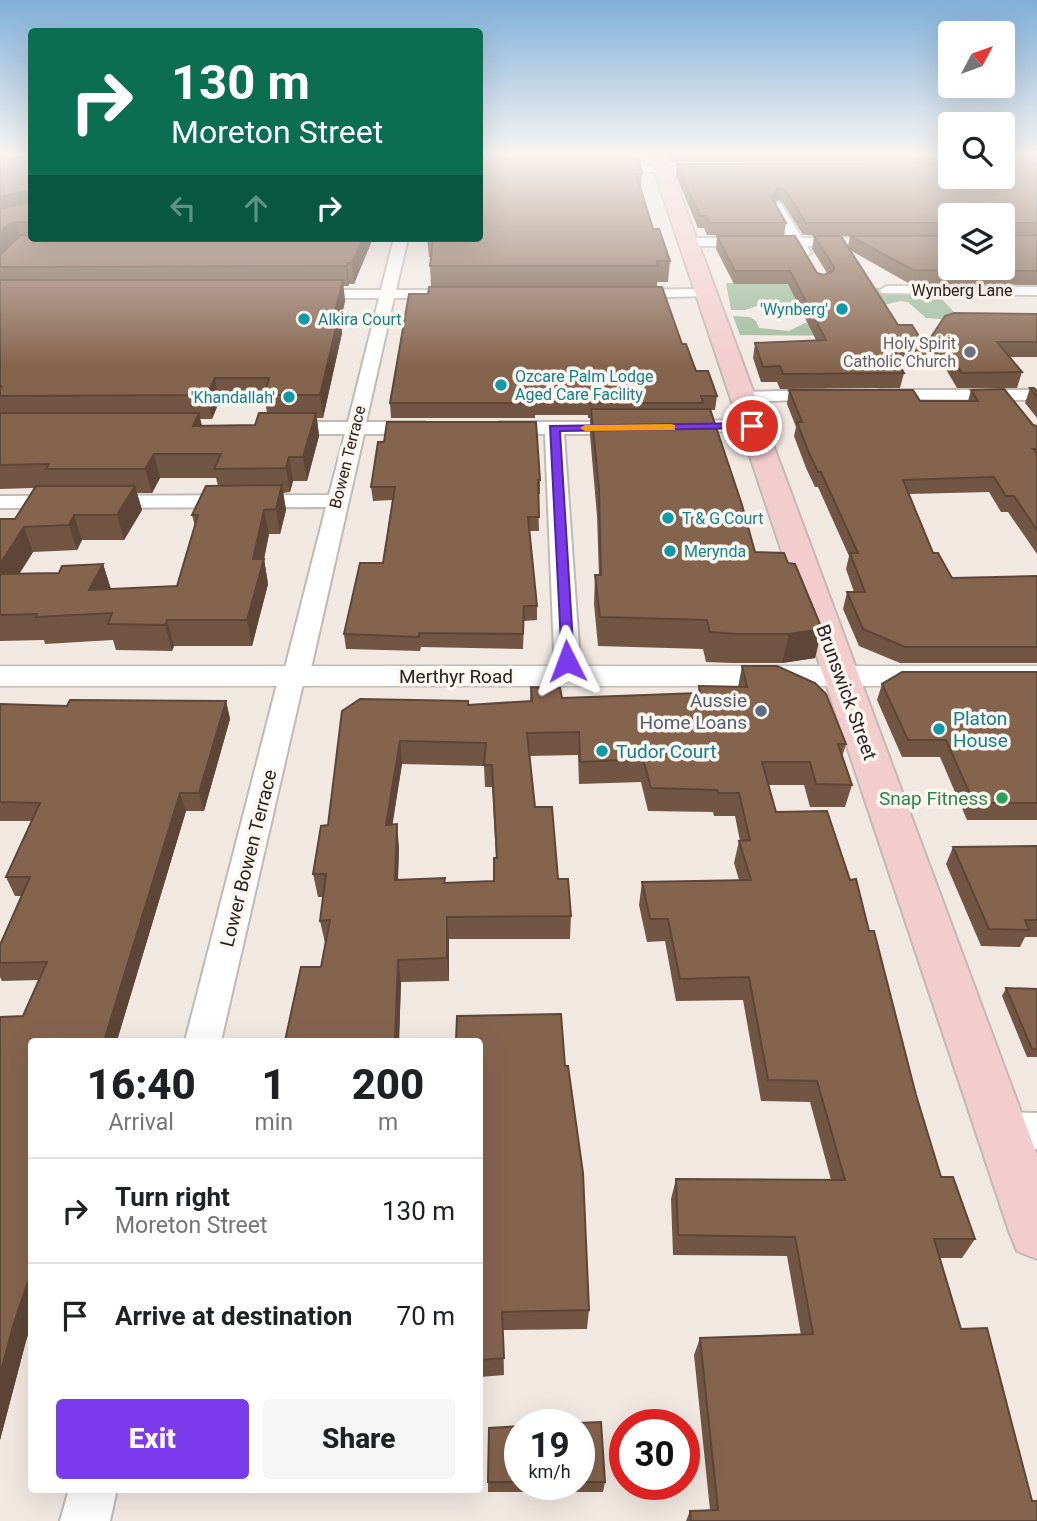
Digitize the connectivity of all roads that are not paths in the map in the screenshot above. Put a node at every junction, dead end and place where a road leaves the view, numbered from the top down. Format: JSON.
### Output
{"nodes":[{"id":1,"x":683,"y":225,"type":"edge"},
{"id":2,"x":788,"y":225,"type":"edge"},
{"id":3,"x":400,"y":242,"type":"edge"},
{"id":4,"x":688,"y":242,"type":"junction"},
{"id":5,"x":798,"y":242,"type":"junction"},
{"id":6,"x":938,"y":242,"type":"edge"},
{"id":7,"x":812,"y":266,"type":"edge"},
{"id":8,"x":887,"y":290,"type":"dead end"},
{"id":9,"x":1037,"y":290,"type":"edge"},
{"id":10,"x":292,"y":293,"type":"edge"},
{"id":11,"x":705,"y":293,"type":"junction"},
{"id":12,"x":388,"y":294,"type":"junction"},
{"id":13,"x":482,"y":294,"type":"edge"},
{"id":14,"x":612,"y":294,"type":"edge"},
{"id":15,"x":1006,"y":395,"type":"junction"},
{"id":16,"x":1037,"y":395,"type":"edge"},
{"id":17,"x":742,"y":397,"type":"junction"},
{"id":18,"x":1023,"y":416,"type":"edge"},
{"id":19,"x":752,"y":426,"type":"junction"},
{"id":20,"x":257,"y":428,"type":"edge"},
{"id":21,"x":354,"y":428,"type":"junction"},
{"id":22,"x":438,"y":428,"type":"edge"},
{"id":23,"x":477,"y":428,"type":"edge"},
{"id":24,"x":554,"y":428,"type":"junction"},
{"id":25,"x":0,"y":502,"type":"edge"},
{"id":26,"x":337,"y":502,"type":"junction"},
{"id":27,"x":0,"y":676,"type":"edge"},
{"id":28,"x":295,"y":676,"type":"junction"},
{"id":29,"x":568,"y":676,"type":"junction"},
{"id":30,"x":842,"y":676,"type":"junction"},
{"id":31,"x":1037,"y":676,"type":"edge"},
{"id":32,"x":204,"y":1038,"type":"edge"},
{"id":33,"x":1019,"y":1131,"type":"edge"},
{"id":34,"x":1037,"y":1231,"type":"edge"},
{"id":35,"x":92,"y":1493,"type":"edge"},
{"id":36,"x":85,"y":1521,"type":"edge"}],
"edges":[{"from":1,"to":4,"type":"main road","name":"Brunswick Street"},
{"from":2,"to":5,"type":"street"},
{"from":3,"to":12,"type":"street","name":"Bowen Terrace"},
{"from":4,"to":5,"type":"street"},
{"from":4,"to":11,"type":"main road","name":"Brunswick Street"},
{"from":5,"to":6,"type":"street"},
{"from":5,"to":7,"type":"street"},
{"from":8,"to":9,"type":"street","name":"Wynberg Lane"},
{"from":10,"to":12,"type":"street"},
{"from":11,"to":14,"type":"street"},
{"from":11,"to":17,"type":"main road","name":"Brunswick Street"},
{"from":12,"to":13,"type":"street"},
{"from":12,"to":21,"type":"street","name":"Bowen Terrace"},
{"from":15,"to":16,"type":"street"},
{"from":15,"to":17,"type":"street"},
{"from":15,"to":18,"type":"street"},
{"from":17,"to":19,"type":"main road","name":"Brunswick Street"},
{"from":19,"to":24,"type":"street"},
{"from":19,"to":30,"type":"main road","name":"Brunswick Street"},
{"from":20,"to":21,"type":"street"},
{"from":21,"to":22,"type":"street"},
{"from":21,"to":26,"type":"street","name":"Bowen Terrace"},
{"from":23,"to":24,"type":"street"},
{"from":24,"to":29,"type":"street"},
{"from":25,"to":26,"type":"street"},
{"from":26,"to":28,"type":"street","name":"Bowen Terrace"},
{"from":27,"to":28,"type":"street","name":"Merthyr Road"},
{"from":28,"to":29,"type":"street","name":"Merthyr Road"},
{"from":28,"to":32,"type":"street","name":"Lower Bowen Terrace"},
{"from":29,"to":30,"type":"street","name":"Merthyr Road"},
{"from":30,"to":31,"type":"street","name":"Merthyr Road"},
{"from":30,"to":33,"type":"main road","name":"Brunswick Street"},
{"from":33,"to":34,"type":"main road","name":"Brunswick Street"},
{"from":35,"to":36,"type":"street"}]}
